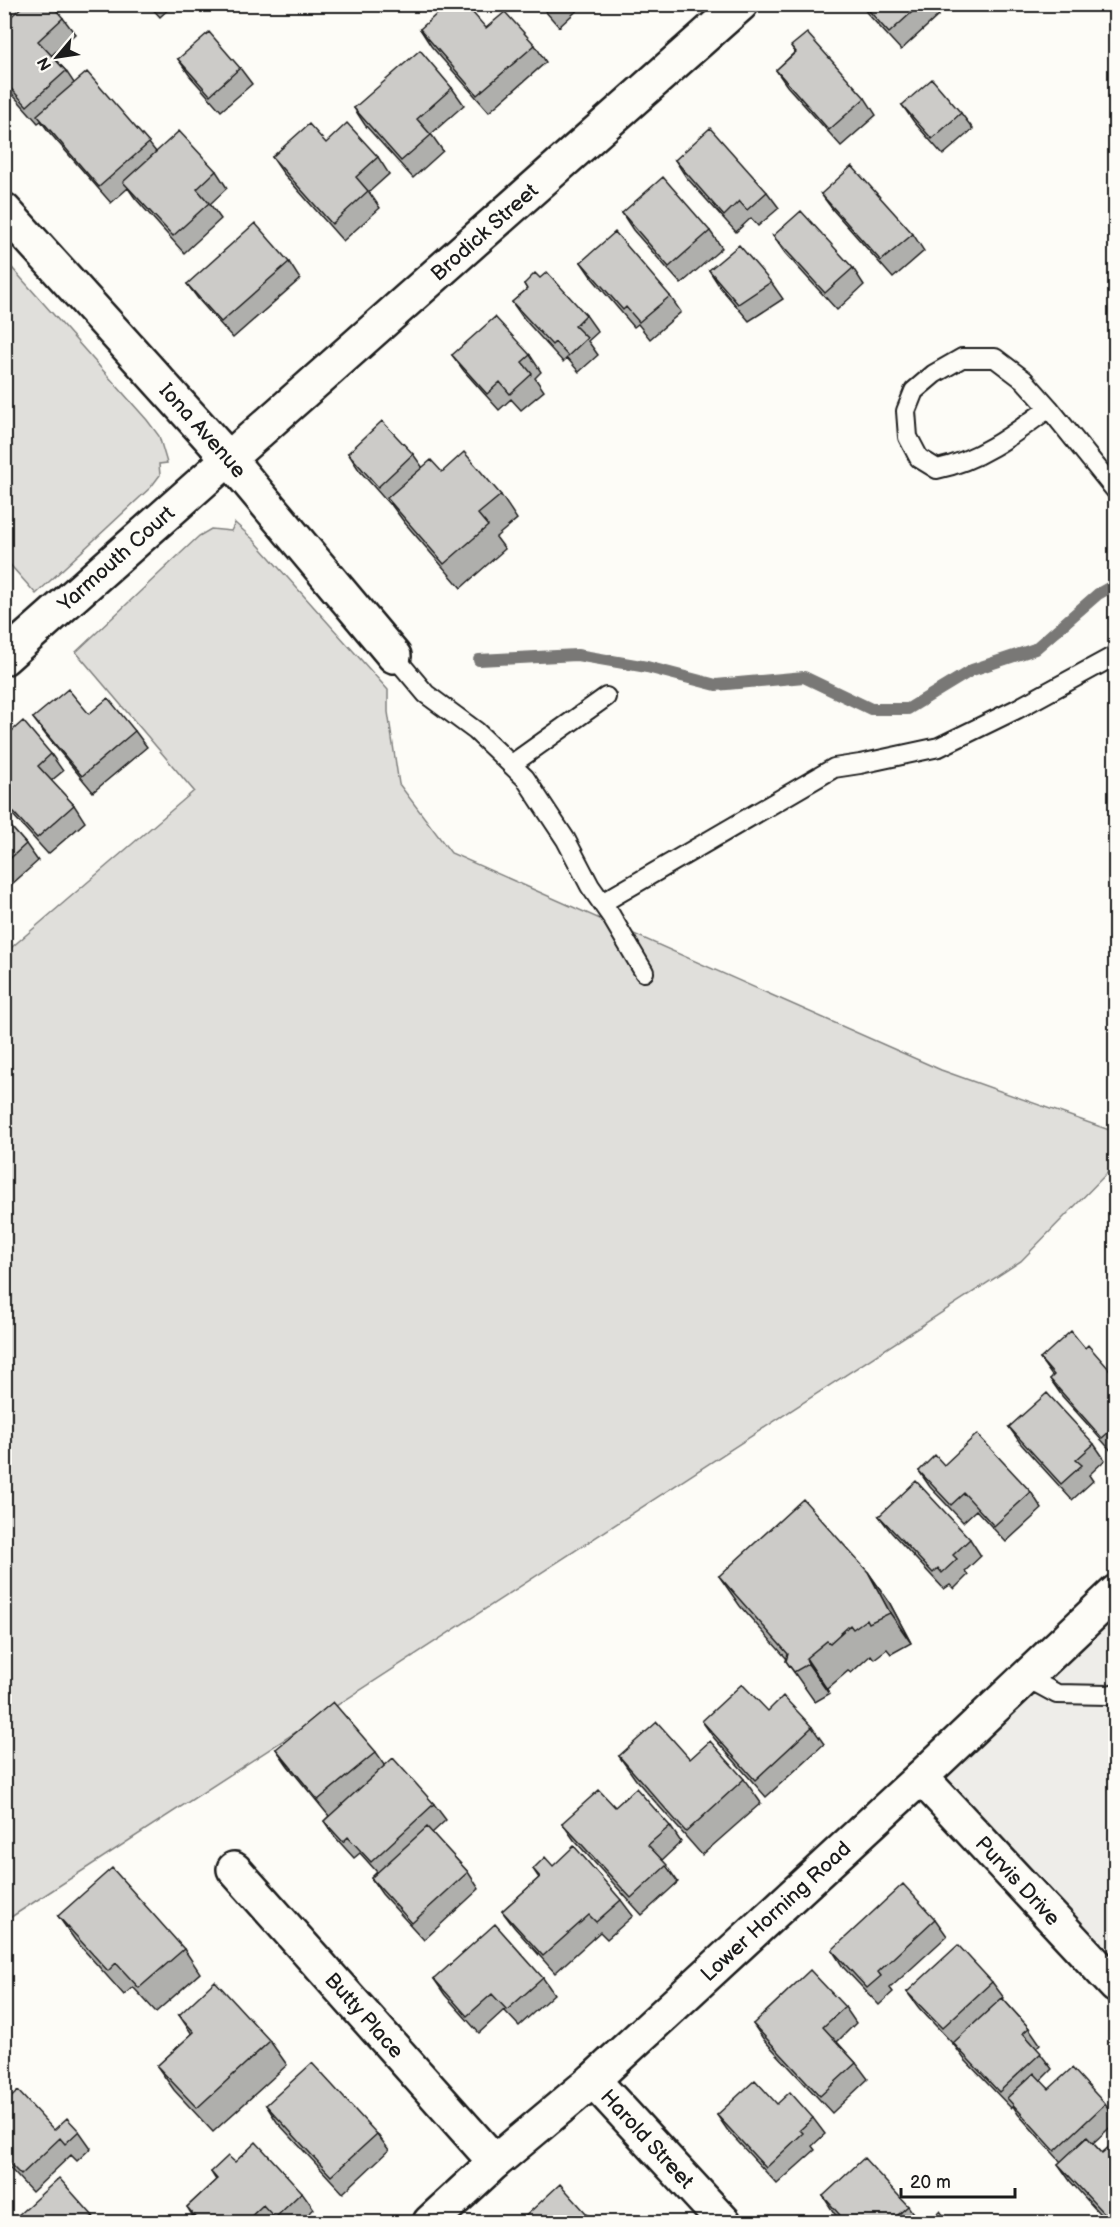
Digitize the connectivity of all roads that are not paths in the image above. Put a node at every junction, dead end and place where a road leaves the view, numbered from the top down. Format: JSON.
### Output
{"nodes":[{"id":1,"x":741,"y":4,"type":"edge"},
{"id":2,"x":4,"y":210,"type":"edge"},
{"id":3,"x":1049,"y":408,"type":"junction"},
{"id":4,"x":229,"y":459,"type":"junction"},
{"id":5,"x":1116,"y":491,"type":"edge"},
{"id":6,"x":1116,"y":655,"type":"edge"},
{"id":7,"x":394,"y":657,"type":"joint"},
{"id":8,"x":4,"y":658,"type":"edge"},
{"id":9,"x":606,"y":698,"type":"dead end"},
{"id":10,"x":512,"y":764,"type":"junction"},
{"id":11,"x":602,"y":903,"type":"junction"},
{"id":12,"x":644,"y":972,"type":"dead end"},
{"id":13,"x":1116,"y":1592,"type":"edge"},
{"id":14,"x":1024,"y":1676,"type":"junction"},
{"id":15,"x":1116,"y":1693,"type":"edge"},
{"id":16,"x":921,"y":1776,"type":"junction"},
{"id":17,"x":234,"y":1869,"type":"dead end"},
{"id":18,"x":1116,"y":1986,"type":"edge"},
{"id":19,"x":593,"y":2080,"type":"junction"},
{"id":20,"x":495,"y":2162,"type":"junction"},
{"id":21,"x":430,"y":2223,"type":"edge"},
{"id":22,"x":724,"y":2223,"type":"edge"}],
"edges":[{"from":1,"to":4,"type":"street","name":"Brodick Street"},
{"from":2,"to":4,"type":"street","name":"Iona Avenue"},
{"from":3,"to":3,"type":"lane"},
{"from":3,"to":5,"type":"lane"},
{"from":4,"to":7,"type":"street","name":"Iona Avenue"},
{"from":4,"to":8,"type":"street","name":"Yarmouth Court"},
{"from":6,"to":11,"type":"lane"},
{"from":7,"to":10,"type":"lane"},
{"from":9,"to":10,"type":"lane"},
{"from":10,"to":11,"type":"lane"},
{"from":11,"to":12,"type":"lane"},
{"from":13,"to":14,"type":"street","name":"Lower Horning Road"},
{"from":14,"to":15,"type":"lane"},
{"from":14,"to":16,"type":"street","name":"Lower Horning Road"},
{"from":16,"to":18,"type":"street","name":"Purvis Drive"},
{"from":16,"to":19,"type":"street","name":"Lower Horning Road"},
{"from":17,"to":20,"type":"street","name":"Butty Place"},
{"from":19,"to":20,"type":"street","name":"Lower Horning Road"},
{"from":19,"to":22,"type":"street","name":"Harold Street"},
{"from":20,"to":21,"type":"street","name":"Lower Horning Road"}]}
